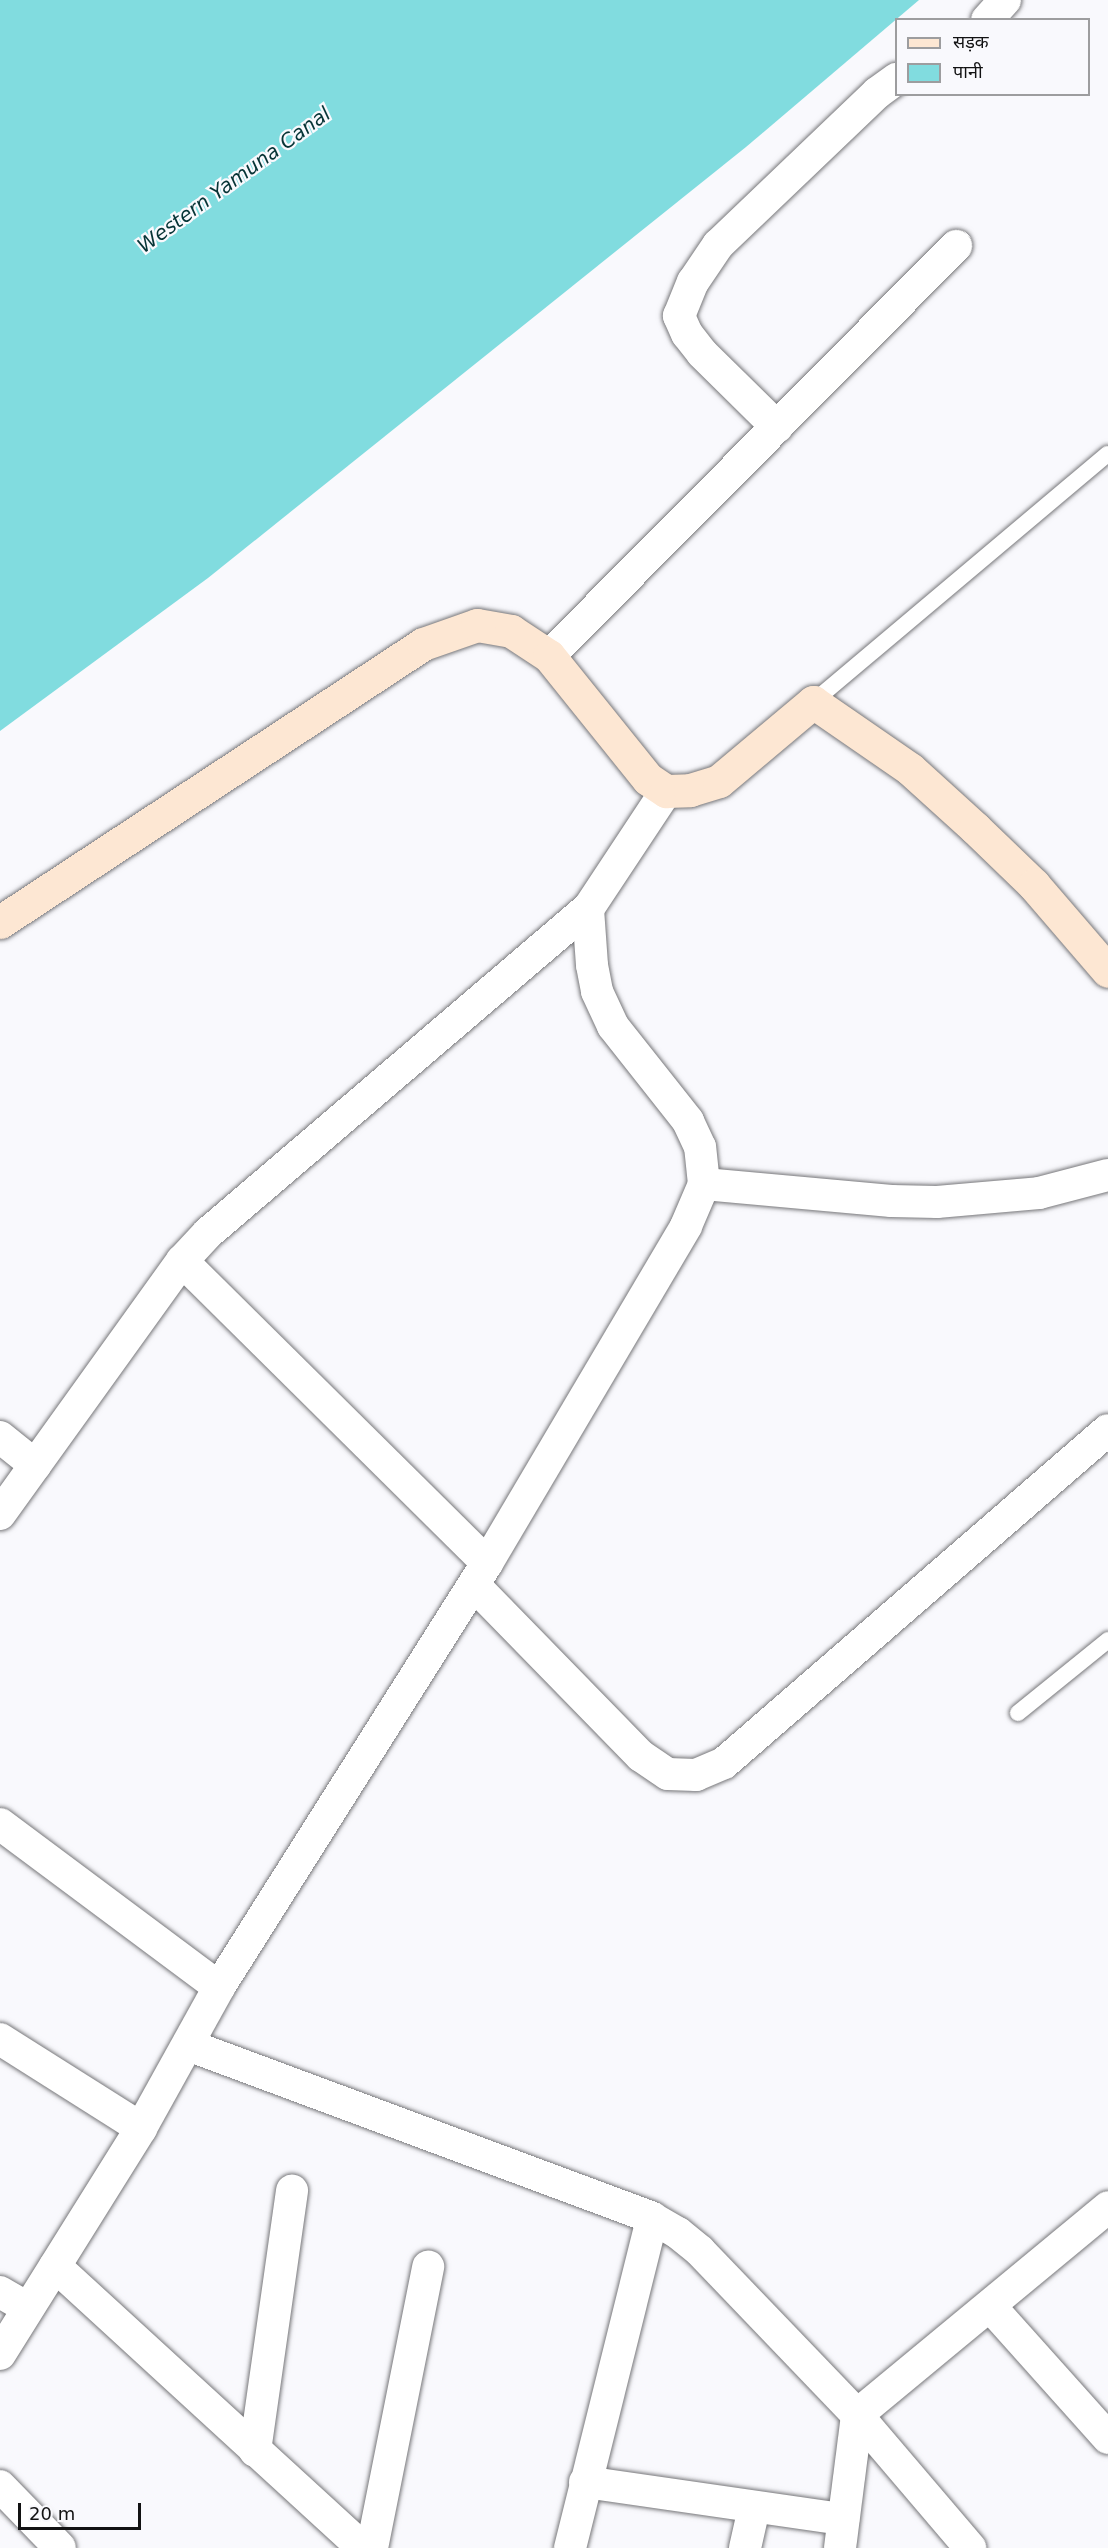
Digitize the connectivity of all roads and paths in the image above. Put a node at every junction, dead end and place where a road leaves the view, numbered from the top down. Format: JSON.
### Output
{"nodes":[{"id":1,"x":1005,"y":0,"type":"edge"},
{"id":2,"x":989,"y":18,"type":"edge"},
{"id":3,"x":895,"y":80,"type":"edge"},
{"id":4,"x":956,"y":246,"type":"dead end"},
{"id":5,"x":777,"y":427,"type":"junction"},
{"id":6,"x":1108,"y":454,"type":"edge"},
{"id":7,"x":549,"y":656,"type":"junction"},
{"id":8,"x":813,"y":702,"type":"junction"},
{"id":9,"x":666,"y":791,"type":"junction"},
{"id":10,"x":588,"y":909,"type":"junction"},
{"id":11,"x":0,"y":922,"type":"edge"},
{"id":12,"x":1108,"y":971,"type":"edge"},
{"id":13,"x":1108,"y":1175,"type":"edge"},
{"id":14,"x":704,"y":1184,"type":"junction"},
{"id":15,"x":182,"y":1262,"type":"junction"},
{"id":16,"x":1108,"y":1430,"type":"edge"},
{"id":17,"x":0,"y":1437,"type":"edge"},
{"id":18,"x":35,"y":1465,"type":"junction"},
{"id":19,"x":0,"y":1514,"type":"edge"},
{"id":20,"x":480,"y":1574,"type":"junction"},
{"id":21,"x":1108,"y":1640,"type":"edge"},
{"id":22,"x":1018,"y":1713,"type":"dead end"},
{"id":23,"x":0,"y":1824,"type":"edge"},
{"id":24,"x":219,"y":1987,"type":"junction"},
{"id":25,"x":0,"y":2039,"type":"edge"},
{"id":26,"x":189,"y":2045,"type":"junction"},
{"id":27,"x":141,"y":2127,"type":"junction"},
{"id":28,"x":292,"y":2191,"type":"dead end"},
{"id":29,"x":1108,"y":2207,"type":"edge"},
{"id":30,"x":651,"y":2218,"type":"junction"},
{"id":31,"x":56,"y":2266,"type":"junction"},
{"id":32,"x":428,"y":2267,"type":"dead end"},
{"id":33,"x":0,"y":2292,"type":"edge"},
{"id":34,"x":990,"y":2306,"type":"junction"},
{"id":35,"x":28,"y":2308,"type":"junction"},
{"id":36,"x":0,"y":2354,"type":"edge"},
{"id":37,"x":858,"y":2415,"type":"junction"},
{"id":38,"x":1108,"y":2438,"type":"edge"},
{"id":39,"x":255,"y":2451,"type":"junction"},
{"id":40,"x":585,"y":2481,"type":"junction"},
{"id":41,"x":0,"y":2486,"type":"edge"},
{"id":42,"x":754,"y":2508,"type":"junction"},
{"id":43,"x":841,"y":2533,"type":"edge"},
{"id":44,"x":60,"y":2548,"type":"edge"},
{"id":45,"x":363,"y":2548,"type":"edge"},
{"id":46,"x":372,"y":2548,"type":"edge"},
{"id":47,"x":570,"y":2548,"type":"edge"},
{"id":48,"x":745,"y":2548,"type":"edge"},
{"id":49,"x":970,"y":2548,"type":"edge"}],
"edges":[{"from":1,"to":2,"type":"street"},
{"from":3,"to":5,"type":"street"},
{"from":4,"to":5,"type":"street"},
{"from":5,"to":7,"type":"street"},
{"from":6,"to":8,"type":"lane"},
{"from":7,"to":9,"type":"street"},
{"from":7,"to":11,"type":"street"},
{"from":8,"to":9,"type":"street"},
{"from":8,"to":12,"type":"street"},
{"from":9,"to":10,"type":"street"},
{"from":10,"to":14,"type":"street"},
{"from":10,"to":15,"type":"street"},
{"from":13,"to":14,"type":"street"},
{"from":14,"to":20,"type":"street"},
{"from":15,"to":18,"type":"street"},
{"from":15,"to":20,"type":"street"},
{"from":16,"to":20,"type":"street"},
{"from":17,"to":18,"type":"street"},
{"from":18,"to":19,"type":"street"},
{"from":20,"to":24,"type":"street"},
{"from":21,"to":22,"type":"lane"},
{"from":23,"to":24,"type":"street"},
{"from":24,"to":26,"type":"street"},
{"from":25,"to":27,"type":"street"},
{"from":26,"to":27,"type":"street"},
{"from":26,"to":30,"type":"street"},
{"from":27,"to":31,"type":"street"},
{"from":28,"to":39,"type":"street"},
{"from":29,"to":34,"type":"street"},
{"from":30,"to":37,"type":"street"},
{"from":30,"to":40,"type":"street"},
{"from":31,"to":35,"type":"street"},
{"from":31,"to":39,"type":"street"},
{"from":32,"to":46,"type":"street"},
{"from":33,"to":35,"type":"street"},
{"from":34,"to":37,"type":"street"},
{"from":34,"to":38,"type":"street"},
{"from":35,"to":36,"type":"street"},
{"from":37,"to":43,"type":"street"},
{"from":37,"to":49,"type":"street"},
{"from":39,"to":45,"type":"street"},
{"from":40,"to":42,"type":"street"},
{"from":40,"to":47,"type":"street"},
{"from":41,"to":44,"type":"street"},
{"from":42,"to":43,"type":"street"},
{"from":42,"to":48,"type":"street"}]}
